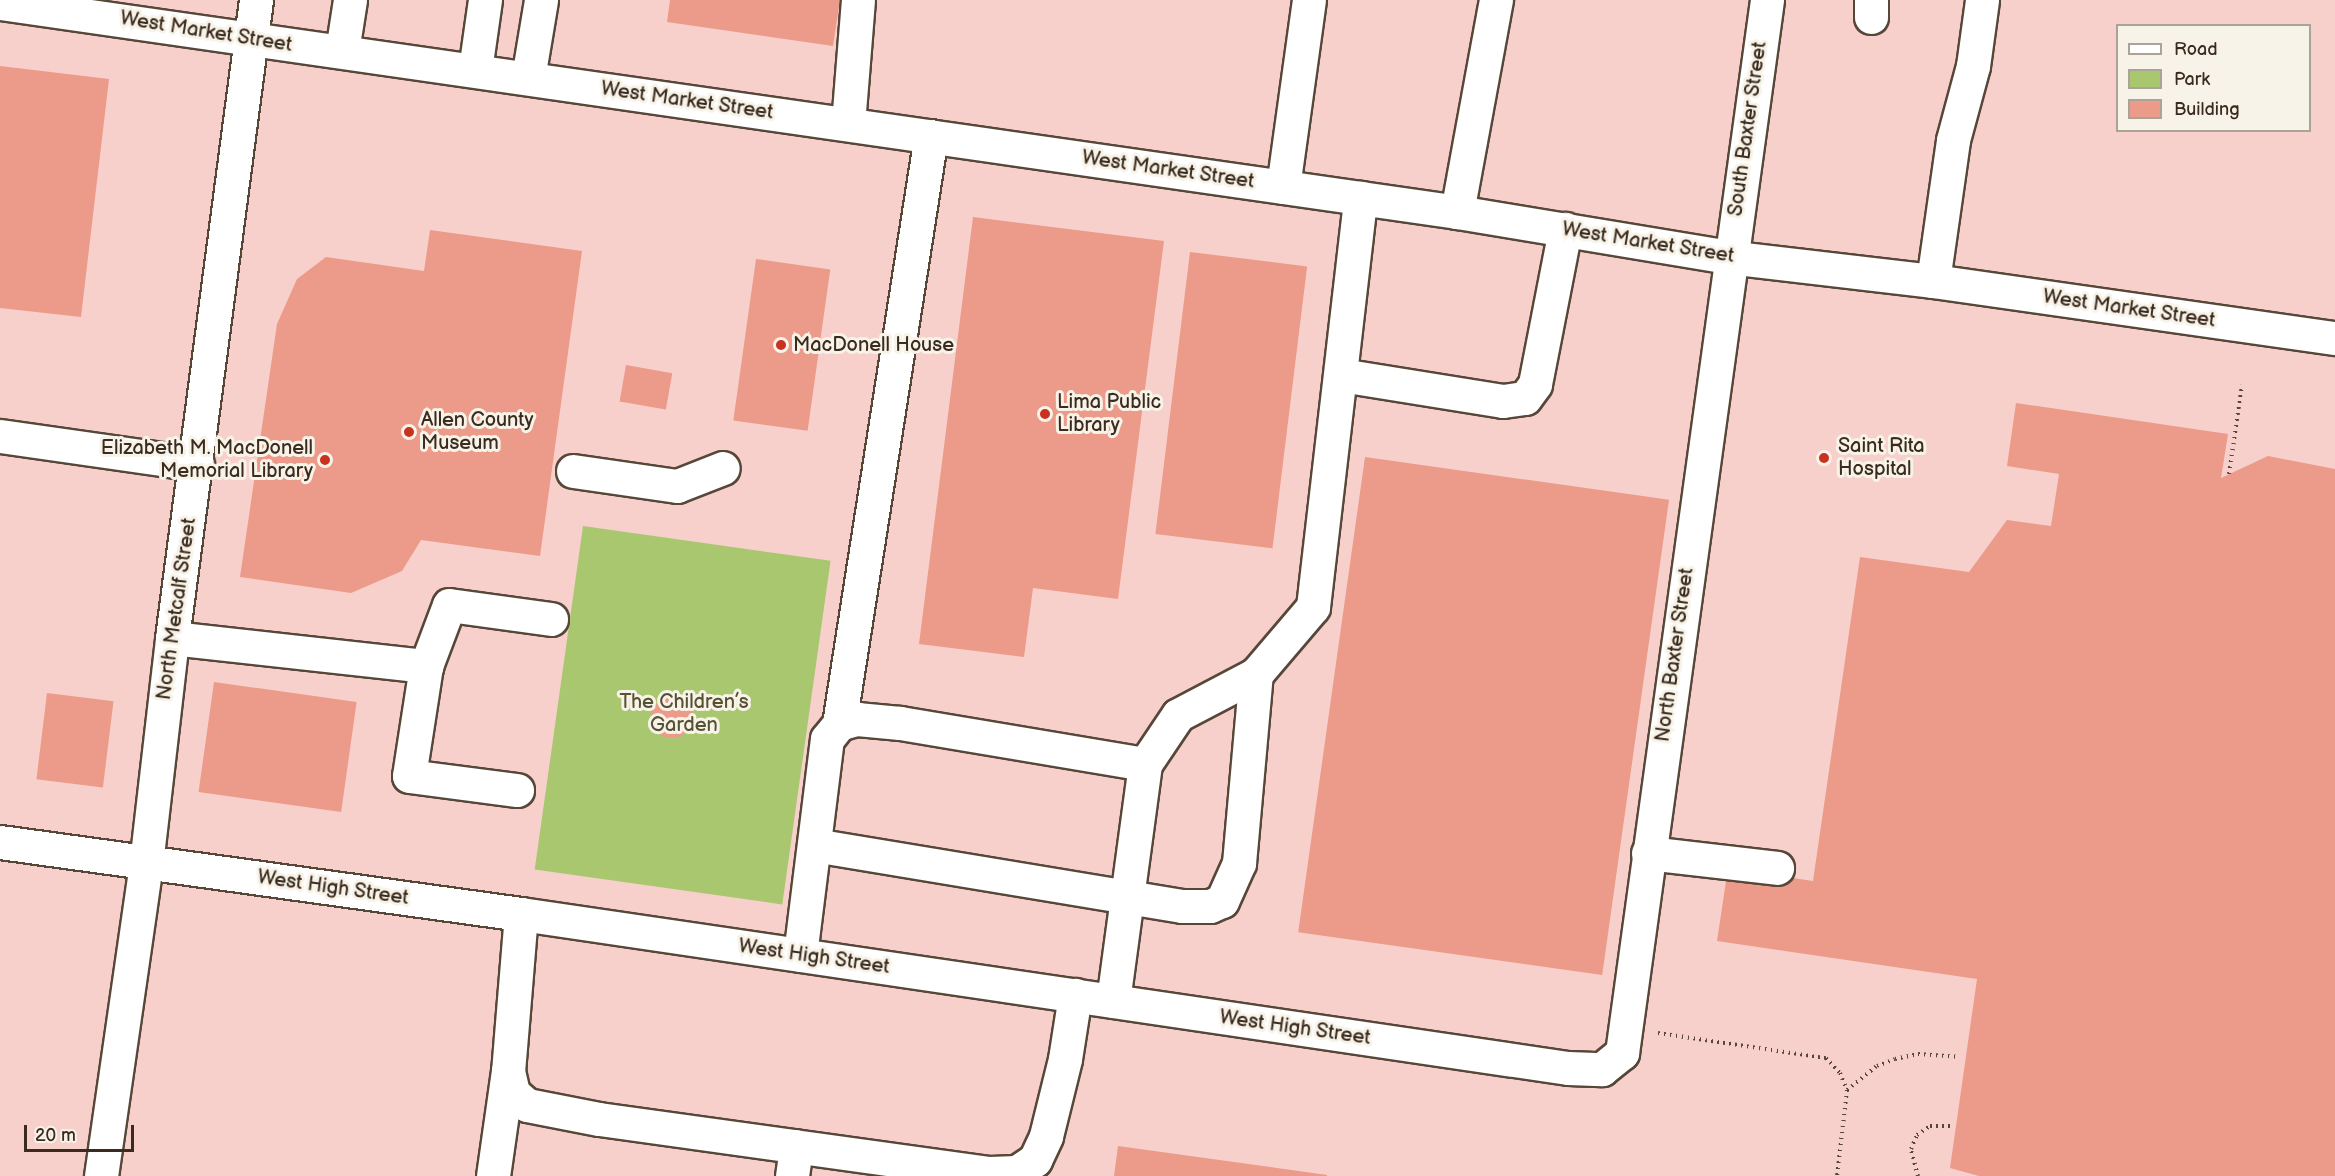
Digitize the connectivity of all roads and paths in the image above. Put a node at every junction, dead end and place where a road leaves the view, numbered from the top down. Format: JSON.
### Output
{"nodes":[{"id":1,"x":256,"y":0,"type":"edge"},
{"id":2,"x":350,"y":0,"type":"edge"},
{"id":3,"x":485,"y":0,"type":"edge"},
{"id":4,"x":541,"y":0,"type":"edge"},
{"id":5,"x":858,"y":0,"type":"edge"},
{"id":6,"x":1309,"y":0,"type":"edge"},
{"id":7,"x":1496,"y":0,"type":"edge"},
{"id":8,"x":1767,"y":0,"type":"edge"},
{"id":9,"x":1982,"y":0,"type":"edge"},
{"id":10,"x":0,"y":3,"type":"edge"},
{"id":11,"x":144,"y":11,"type":"edge"},
{"id":12,"x":249,"y":41,"type":"junction"},
{"id":13,"x":342,"y":51,"type":"junction"},
{"id":14,"x":475,"y":70,"type":"junction"},
{"id":15,"x":528,"y":78,"type":"junction"},
{"id":16,"x":848,"y":124,"type":"junction"},
{"id":17,"x":931,"y":136,"type":"junction"},
{"id":18,"x":1283,"y":187,"type":"junction"},
{"id":19,"x":1360,"y":198,"type":"junction"},
{"id":20,"x":1457,"y":212,"type":"junction"},
{"id":21,"x":1565,"y":229,"type":"junction"},
{"id":22,"x":1728,"y":257,"type":"junction"},
{"id":23,"x":1933,"y":281,"type":"junction"},
{"id":24,"x":2335,"y":338,"type":"edge"},
{"id":25,"x":1341,"y":375,"type":"junction"},
{"id":26,"x":2242,"y":385,"type":"dead end"},
{"id":27,"x":0,"y":436,"type":"edge"},
{"id":28,"x":196,"y":464,"type":"junction"},
{"id":29,"x":723,"y":468,"type":"dead end"},
{"id":30,"x":573,"y":471,"type":"dead end"},
{"id":31,"x":2229,"y":474,"type":"dead end"},
{"id":32,"x":551,"y":619,"type":"dead end"},
{"id":33,"x":172,"y":639,"type":"junction"},
{"id":34,"x":426,"y":666,"type":"junction"},
{"id":35,"x":1256,"y":674,"type":"junction"},
{"id":36,"x":839,"y":724,"type":"junction"},
{"id":37,"x":1145,"y":764,"type":"junction"},
{"id":38,"x":517,"y":790,"type":"dead end"},
{"id":39,"x":0,"y":842,"type":"edge"},
{"id":40,"x":814,"y":845,"type":"junction"},
{"id":41,"x":1648,"y":853,"type":"junction"},
{"id":42,"x":146,"y":864,"type":"junction"},
{"id":43,"x":1777,"y":868,"type":"dead end"},
{"id":44,"x":1127,"y":896,"type":"junction"},
{"id":45,"x":521,"y":914,"type":"junction"},
{"id":46,"x":800,"y":955,"type":"junction"},
{"id":47,"x":1075,"y":995,"type":"junction"},
{"id":48,"x":1113,"y":1001,"type":"junction"},
{"id":49,"x":1658,"y":1033,"type":"dead end"},
{"id":50,"x":1622,"y":1053,"type":"joint"},
{"id":51,"x":1957,"y":1058,"type":"dead end"},
{"id":52,"x":508,"y":1071,"type":"junction"},
{"id":53,"x":1847,"y":1090,"type":"junction"},
{"id":54,"x":1951,"y":1126,"type":"dead end"},
{"id":55,"x":794,"y":1161,"type":"edge"},
{"id":56,"x":101,"y":1176,"type":"edge"},
{"id":57,"x":494,"y":1176,"type":"edge"},
{"id":58,"x":1837,"y":1176,"type":"edge"},
{"id":59,"x":1918,"y":1176,"type":"edge"}],
"edges":[{"from":1,"to":12,"type":"street","name":"North Metcalf Street"},
{"from":2,"to":13,"type":"street"},
{"from":3,"to":14,"type":"street"},
{"from":4,"to":15,"type":"street"},
{"from":5,"to":16,"type":"street"},
{"from":6,"to":18,"type":"street"},
{"from":7,"to":20,"type":"street"},
{"from":8,"to":22,"type":"street","name":"South Baxter Street"},
{"from":9,"to":23,"type":"street"},
{"from":10,"to":11,"type":"street","name":"West Market Street"},
{"from":11,"to":12,"type":"street","name":"West Market Street"},
{"from":12,"to":13,"type":"street","name":"West Market Street"},
{"from":12,"to":28,"type":"street","name":"North Metcalf Street"},
{"from":13,"to":14,"type":"street","name":"West Market Street"},
{"from":14,"to":15,"type":"street","name":"West Market Street"},
{"from":15,"to":16,"type":"street","name":"West Market Street"},
{"from":16,"to":17,"type":"street","name":"West Market Street"},
{"from":17,"to":18,"type":"street","name":"West Market Street"},
{"from":17,"to":36,"type":"street"},
{"from":18,"to":19,"type":"street","name":"West Market Street"},
{"from":19,"to":20,"type":"street","name":"West Market Street"},
{"from":19,"to":25,"type":"street"},
{"from":20,"to":21,"type":"street","name":"West Market Street"},
{"from":21,"to":22,"type":"street","name":"West Market Street"},
{"from":21,"to":25,"type":"street"},
{"from":22,"to":23,"type":"street","name":"West Market Street"},
{"from":22,"to":41,"type":"street","name":"North Baxter Street"},
{"from":23,"to":24,"type":"street","name":"West Market Street"},
{"from":25,"to":35,"type":"street"},
{"from":26,"to":31,"type":"path"},
{"from":27,"to":28,"type":"street"},
{"from":28,"to":33,"type":"street","name":"North Metcalf Street"},
{"from":29,"to":30,"type":"street"},
{"from":32,"to":34,"type":"street"},
{"from":33,"to":34,"type":"street"},
{"from":33,"to":42,"type":"street","name":"North Metcalf Street"},
{"from":34,"to":38,"type":"street"},
{"from":35,"to":37,"type":"street"},
{"from":35,"to":44,"type":"street"},
{"from":36,"to":37,"type":"street"},
{"from":36,"to":40,"type":"street"},
{"from":37,"to":44,"type":"street"},
{"from":39,"to":42,"type":"street","name":"West High Street"},
{"from":40,"to":44,"type":"street"},
{"from":40,"to":46,"type":"street"},
{"from":41,"to":43,"type":"street"},
{"from":41,"to":50,"type":"street","name":"North Baxter Street"},
{"from":42,"to":45,"type":"street","name":"West High Street"},
{"from":42,"to":56,"type":"street","name":"North Metcalf Street"},
{"from":44,"to":48,"type":"street"},
{"from":45,"to":46,"type":"street","name":"West High Street"},
{"from":45,"to":52,"type":"street"},
{"from":46,"to":47,"type":"street","name":"West High Street"},
{"from":47,"to":48,"type":"street","name":"West High Street"},
{"from":47,"to":55,"type":"street"},
{"from":48,"to":50,"type":"street","name":"West High Street"},
{"from":49,"to":53,"type":"path"},
{"from":51,"to":53,"type":"path"},
{"from":52,"to":55,"type":"street"},
{"from":52,"to":57,"type":"street"},
{"from":53,"to":58,"type":"path"},
{"from":54,"to":59,"type":"path"}]}
